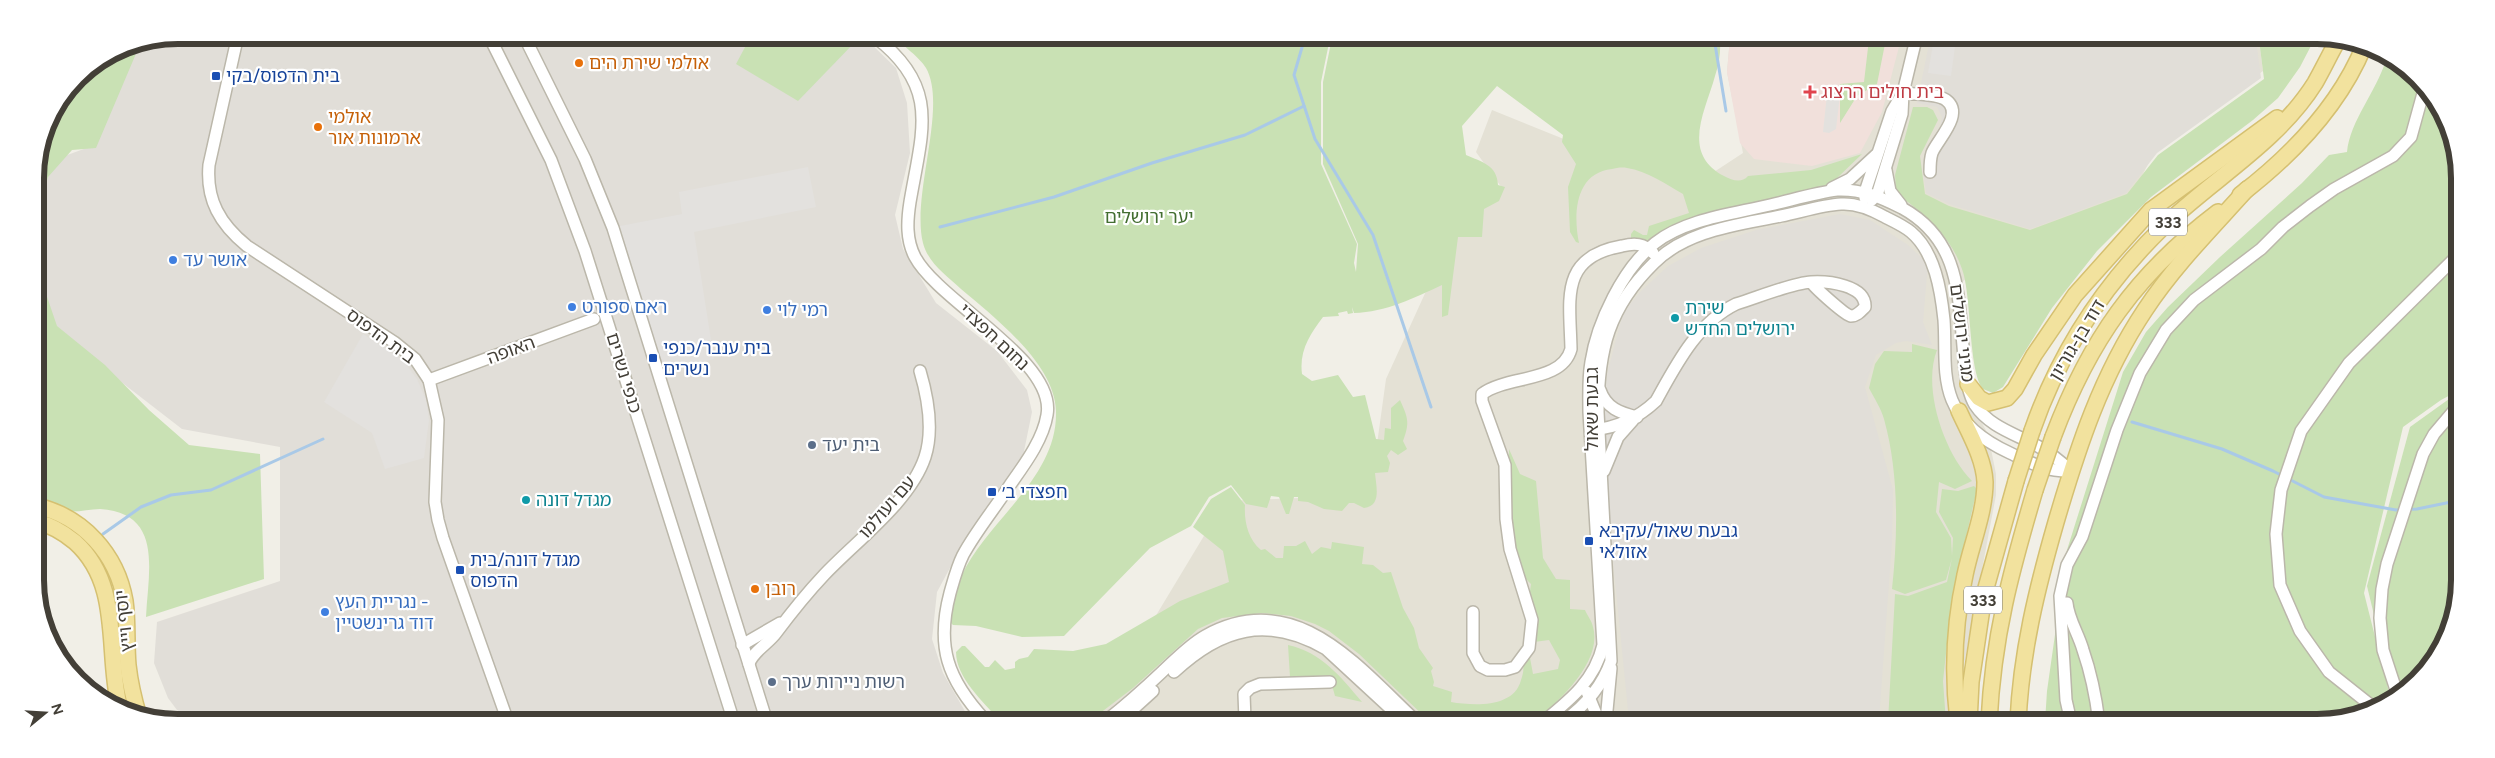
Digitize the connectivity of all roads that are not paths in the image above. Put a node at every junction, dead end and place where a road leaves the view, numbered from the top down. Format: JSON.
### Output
{"nodes":[{"id":1,"x":236,"y":44,"type":"edge"},
{"id":2,"x":494,"y":44,"type":"edge"},
{"id":3,"x":528,"y":44,"type":"edge"},
{"id":4,"x":886,"y":44,"type":"edge"},
{"id":5,"x":1915,"y":44,"type":"edge"},
{"id":6,"x":2335,"y":45,"type":"edge"},
{"id":7,"x":2361,"y":52,"type":"edge"},
{"id":8,"x":1903,"y":93,"type":"junction"},
{"id":9,"x":2423,"y":96,"type":"edge"},
{"id":10,"x":2299,"y":104,"type":"junction"},
{"id":11,"x":1878,"y":154,"type":"junction"},
{"id":12,"x":1886,"y":166,"type":"junction"},
{"id":13,"x":1930,"y":172,"type":"dead end"},
{"id":14,"x":2247,"y":189,"type":"junction"},
{"id":15,"x":1865,"y":192,"type":"junction"},
{"id":16,"x":1819,"y":194,"type":"junction"},
{"id":17,"x":1877,"y":195,"type":"junction"},
{"id":18,"x":1866,"y":207,"type":"junction"},
{"id":19,"x":1910,"y":213,"type":"junction"},
{"id":20,"x":1649,"y":248,"type":"junction"},
{"id":21,"x":1658,"y":258,"type":"junction"},
{"id":22,"x":2451,"y":262,"type":"edge"},
{"id":23,"x":1810,"y":282,"type":"dead end"},
{"id":24,"x":594,"y":319,"type":"dead end"},
{"id":25,"x":920,"y":371,"type":"dead end"},
{"id":26,"x":429,"y":380,"type":"junction"},
{"id":27,"x":1968,"y":384,"type":"junction"},
{"id":28,"x":1598,"y":385,"type":"junction"},
{"id":29,"x":1959,"y":411,"type":"junction"},
{"id":30,"x":2451,"y":414,"type":"edge"},
{"id":31,"x":1636,"y":417,"type":"junction"},
{"id":32,"x":1595,"y":430,"type":"junction"},
{"id":33,"x":2071,"y":471,"type":"junction"},
{"id":34,"x":1602,"y":477,"type":"junction"},
{"id":35,"x":44,"y":508,"type":"edge"},
{"id":36,"x":44,"y":525,"type":"edge"},
{"id":37,"x":2068,"y":603,"type":"dead end"},
{"id":38,"x":1473,"y":612,"type":"dead end"},
{"id":39,"x":785,"y":619,"type":"junction"},
{"id":40,"x":742,"y":645,"type":"junction"},
{"id":41,"x":1611,"y":661,"type":"junction"},
{"id":42,"x":749,"y":664,"type":"junction"},
{"id":43,"x":1330,"y":682,"type":"dead end"},
{"id":44,"x":1584,"y":686,"type":"junction"},
{"id":45,"x":2396,"y":689,"type":"edge"},
{"id":46,"x":1593,"y":695,"type":"junction"},
{"id":47,"x":118,"y":700,"type":"edge"},
{"id":48,"x":2369,"y":703,"type":"edge"},
{"id":49,"x":138,"y":708,"type":"edge"},
{"id":50,"x":506,"y":714,"type":"edge"},
{"id":51,"x":731,"y":714,"type":"edge"},
{"id":52,"x":764,"y":714,"type":"edge"},
{"id":53,"x":980,"y":714,"type":"edge"},
{"id":54,"x":1114,"y":714,"type":"edge"},
{"id":55,"x":1128,"y":714,"type":"edge"},
{"id":56,"x":1245,"y":714,"type":"edge"},
{"id":57,"x":1396,"y":714,"type":"edge"},
{"id":58,"x":1408,"y":714,"type":"edge"},
{"id":59,"x":1552,"y":714,"type":"edge"},
{"id":60,"x":1572,"y":714,"type":"edge"},
{"id":61,"x":1596,"y":714,"type":"edge"},
{"id":62,"x":1605,"y":714,"type":"edge"},
{"id":63,"x":1607,"y":714,"type":"edge"},
{"id":64,"x":1957,"y":714,"type":"edge"},
{"id":65,"x":1969,"y":714,"type":"edge"},
{"id":66,"x":1989,"y":714,"type":"edge"},
{"id":67,"x":2019,"y":714,"type":"edge"},
{"id":68,"x":2069,"y":714,"type":"edge"},
{"id":69,"x":2097,"y":714,"type":"edge"}],
"edges":[{"from":1,"to":26,"type":"street","name":"בית הדפוס"},
{"from":2,"to":51,"type":"street","name":"כנפי נשרים"},
{"from":3,"to":40,"type":"street","name":"כנפי נשרים"},
{"from":4,"to":53,"type":"street","name":"נחום חפצדי"},
{"from":5,"to":8,"type":"street"},
{"from":6,"to":10,"type":"main road","name":"דוד בן-גוריון","number":"333"},
{"from":7,"to":14,"type":"main road","name":"דוד בן-גוריון","number":"333"},
{"from":8,"to":11,"type":"street"},
{"from":8,"to":12,"type":"street"},
{"from":8,"to":13,"type":"street"},
{"from":9,"to":68,"type":"street"},
{"from":10,"to":27,"type":"main road"},
{"from":10,"to":65,"type":"main road","name":"דוד בן-גוריון","number":"333","bridge":true},
{"from":11,"to":15,"type":"street"},
{"from":11,"to":16,"type":"street"},
{"from":12,"to":17,"type":"street"},
{"from":12,"to":19,"type":"street"},
{"from":14,"to":33,"type":"main road"},
{"from":14,"to":66,"type":"main road","name":"דוד בן-גוריון","number":"333","bridge":true},
{"from":15,"to":16,"type":"street","name":"גבעת שאול"},
{"from":15,"to":17,"type":"street","name":"גבעת שאול"},
{"from":15,"to":18,"type":"street"},
{"from":16,"to":20,"type":"street","name":"גבעת שאול"},
{"from":17,"to":18,"type":"street"},
{"from":17,"to":19,"type":"street","name":"מגיני ירושלים"},
{"from":18,"to":21,"type":"street","name":"גבעת שאול"},
{"from":18,"to":29,"type":"street","name":"מגיני ירושלים"},
{"from":19,"to":27,"type":"street","name":"מגיני ירושלים"},
{"from":20,"to":21,"type":"street"},
{"from":20,"to":32,"type":"street","name":"גבעת שאול"},
{"from":20,"to":38,"type":"street"},
{"from":21,"to":28,"type":"street","name":"גבעת שאול"},
{"from":22,"to":48,"type":"street"},
{"from":23,"to":31,"type":"street"},
{"from":24,"to":26,"type":"street","name":"האופה"},
{"from":25,"to":39,"type":"street","name":"עם ועולמו"},
{"from":26,"to":50,"type":"street","name":"בית הדפוס"},
{"from":27,"to":33,"type":"street","name":"מגיני ירושלים"},
{"from":28,"to":31,"type":"street"},
{"from":28,"to":32,"type":"street","name":"גבעת שאול"},
{"from":29,"to":33,"type":"street","name":"מגיני ירושלים"},
{"from":29,"to":64,"type":"main road"},
{"from":30,"to":45,"type":"street"},
{"from":31,"to":32,"type":"street"},
{"from":31,"to":34,"type":"street"},
{"from":32,"to":34,"type":"street","name":"גבעת שאול"},
{"from":32,"to":44,"type":"street","name":"גבעת שאול"},
{"from":33,"to":67,"type":"main road"},
{"from":34,"to":41,"type":"street","name":"גבעת שאול"},
{"from":35,"to":49,"type":"main road","name":"יוסף וייץ"},
{"from":36,"to":47,"type":"main road","name":"יוסף וייץ"},
{"from":37,"to":69,"type":"street"},
{"from":39,"to":40,"type":"street","name":"עם ועולמו"},
{"from":39,"to":42,"type":"street","name":"עם ועולמו"},
{"from":40,"to":42,"type":"street","name":"כנפי נשרים"},
{"from":41,"to":46,"type":"street","name":"גבעת שאול"},
{"from":41,"to":63,"type":"street"},
{"from":42,"to":52,"type":"street","name":"כנפי נשרים"},
{"from":43,"to":56,"type":"street"},
{"from":44,"to":46,"type":"street"},
{"from":44,"to":59,"type":"street","name":"גבעת שאול"},
{"from":46,"to":60,"type":"street"},
{"from":46,"to":61,"type":"street"},
{"from":46,"to":62,"type":"street"},
{"from":54,"to":58,"type":"street"},
{"from":55,"to":57,"type":"street"}]}
